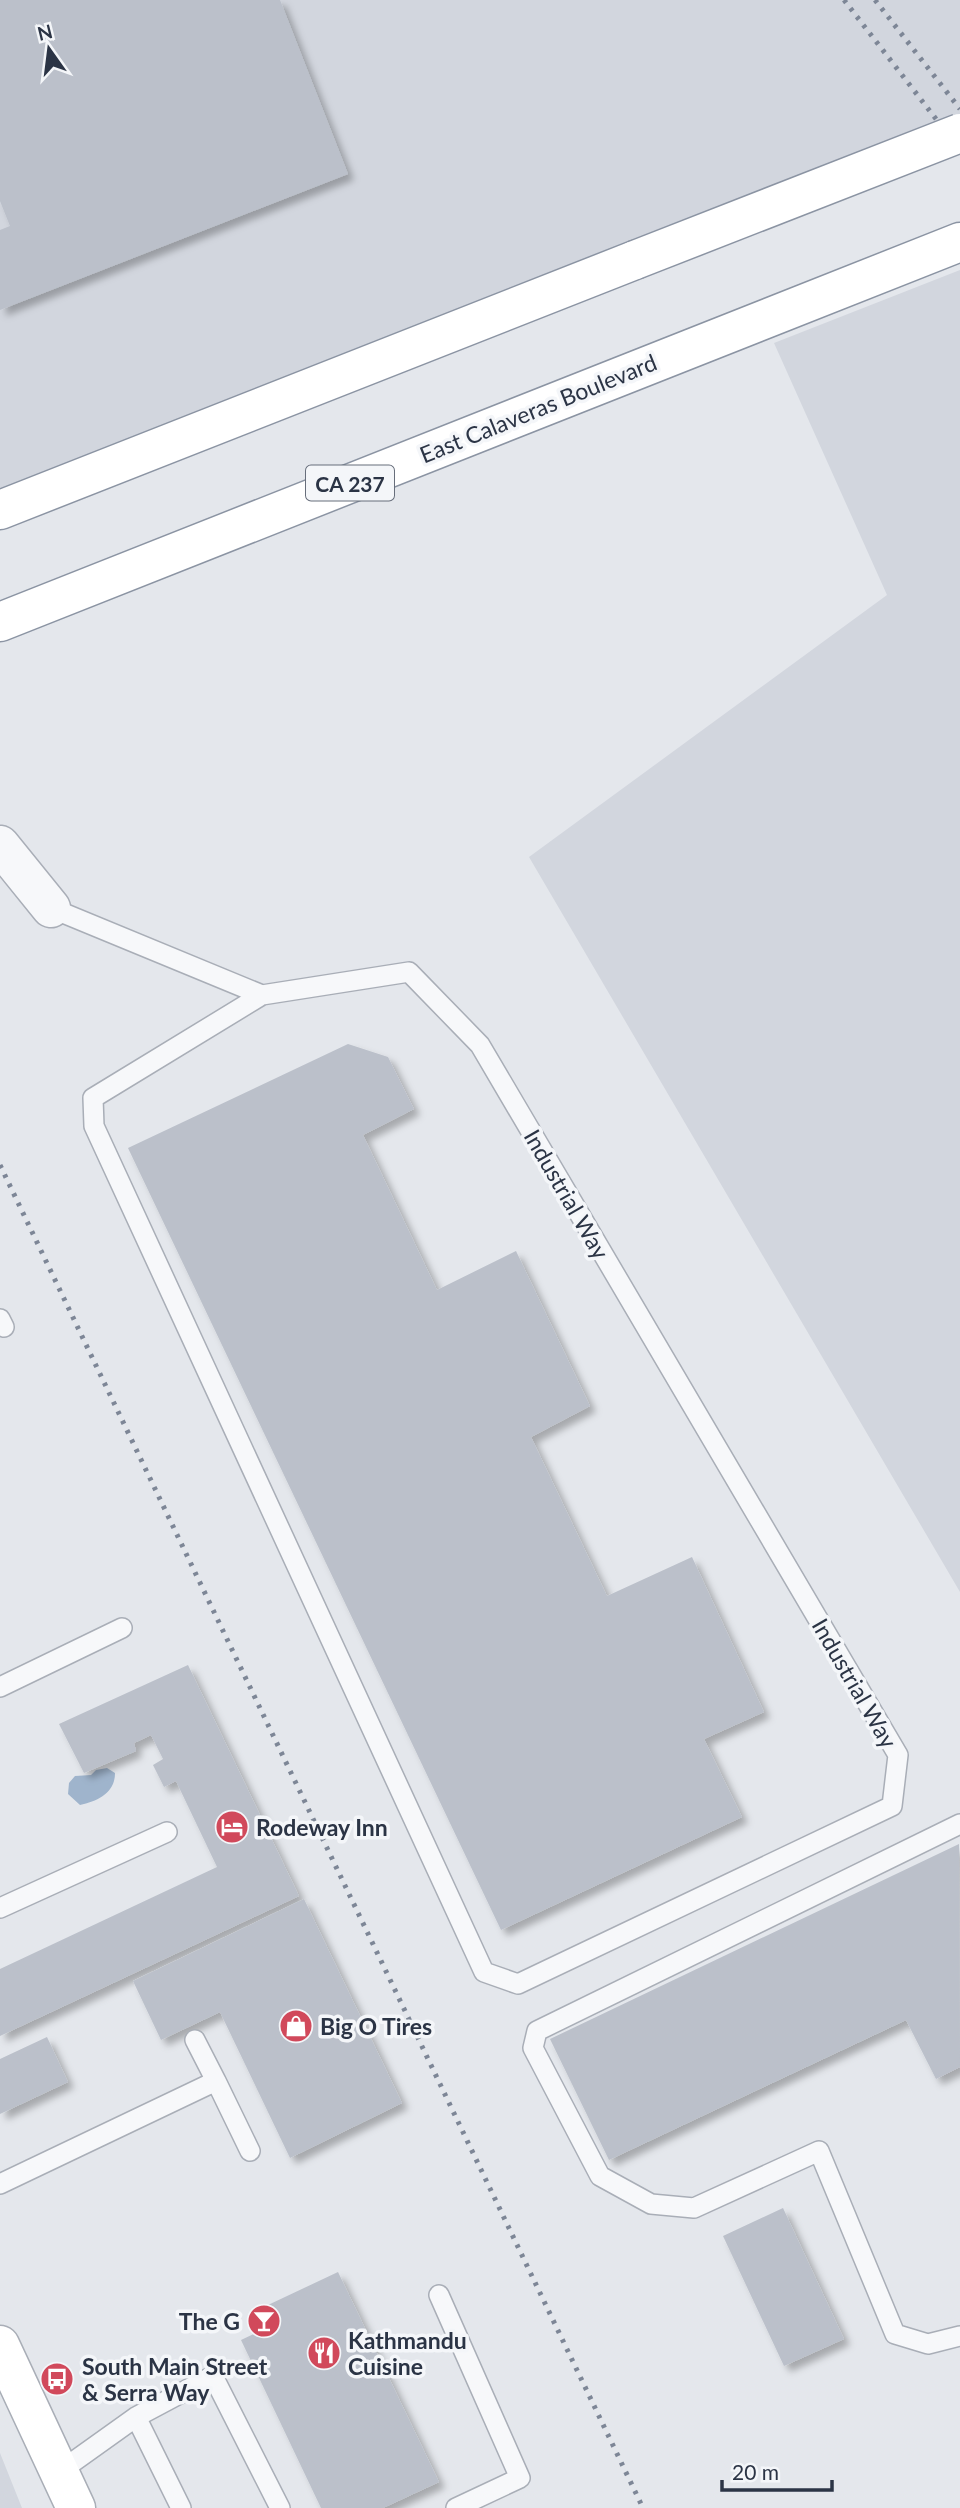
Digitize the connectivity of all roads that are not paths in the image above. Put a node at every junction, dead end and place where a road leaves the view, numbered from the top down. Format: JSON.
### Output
{"nodes":[{"id":1,"x":960,"y":132,"type":"edge"},
{"id":2,"x":960,"y":242,"type":"edge"},
{"id":3,"x":0,"y":510,"type":"edge"},
{"id":4,"x":0,"y":622,"type":"edge"},
{"id":5,"x":0,"y":845,"type":"edge"},
{"id":6,"x":51,"y":908,"type":"joint"},
{"id":7,"x":262,"y":995,"type":"junction"},
{"id":8,"x":122,"y":1628,"type":"dead end"},
{"id":9,"x":0,"y":1687,"type":"edge"},
{"id":10,"x":960,"y":1824,"type":"edge"},
{"id":11,"x":167,"y":1832,"type":"dead end"},
{"id":12,"x":0,"y":1908,"type":"edge"},
{"id":13,"x":195,"y":2040,"type":"dead end"},
{"id":14,"x":216,"y":2081,"type":"junction"},
{"id":15,"x":250,"y":2151,"type":"dead end"},
{"id":16,"x":0,"y":2184,"type":"edge"},
{"id":17,"x":439,"y":2295,"type":"dead end"},
{"id":18,"x":960,"y":2336,"type":"edge"},
{"id":19,"x":0,"y":2344,"type":"edge"},
{"id":20,"x":136,"y":2417,"type":"junction"},
{"id":21,"x":60,"y":2472,"type":"junction"},
{"id":22,"x":76,"y":2508,"type":"edge"},
{"id":23,"x":181,"y":2508,"type":"edge"},
{"id":24,"x":280,"y":2508,"type":"edge"},
{"id":25,"x":456,"y":2508,"type":"edge"}],
"edges":[{"from":1,"to":3,"type":"main road","bridge":true},
{"from":2,"to":4,"type":"main road","name":"East Calaveras Boulevard","number":"CA 237"},
{"from":5,"to":6,"type":"street"},
{"from":6,"to":7,"type":"lane"},
{"from":7,"to":7,"type":"lane","name":"Industrial Way"},
{"from":8,"to":9,"type":"lane"},
{"from":10,"to":18,"type":"lane"},
{"from":11,"to":12,"type":"lane"},
{"from":13,"to":14,"type":"lane"},
{"from":14,"to":15,"type":"lane"},
{"from":14,"to":16,"type":"lane"},
{"from":17,"to":25,"type":"lane"},
{"from":19,"to":21,"type":"main road"},
{"from":20,"to":21,"type":"lane"},
{"from":20,"to":23,"type":"lane"},
{"from":20,"to":24,"type":"lane"},
{"from":21,"to":22,"type":"main road"}]}
